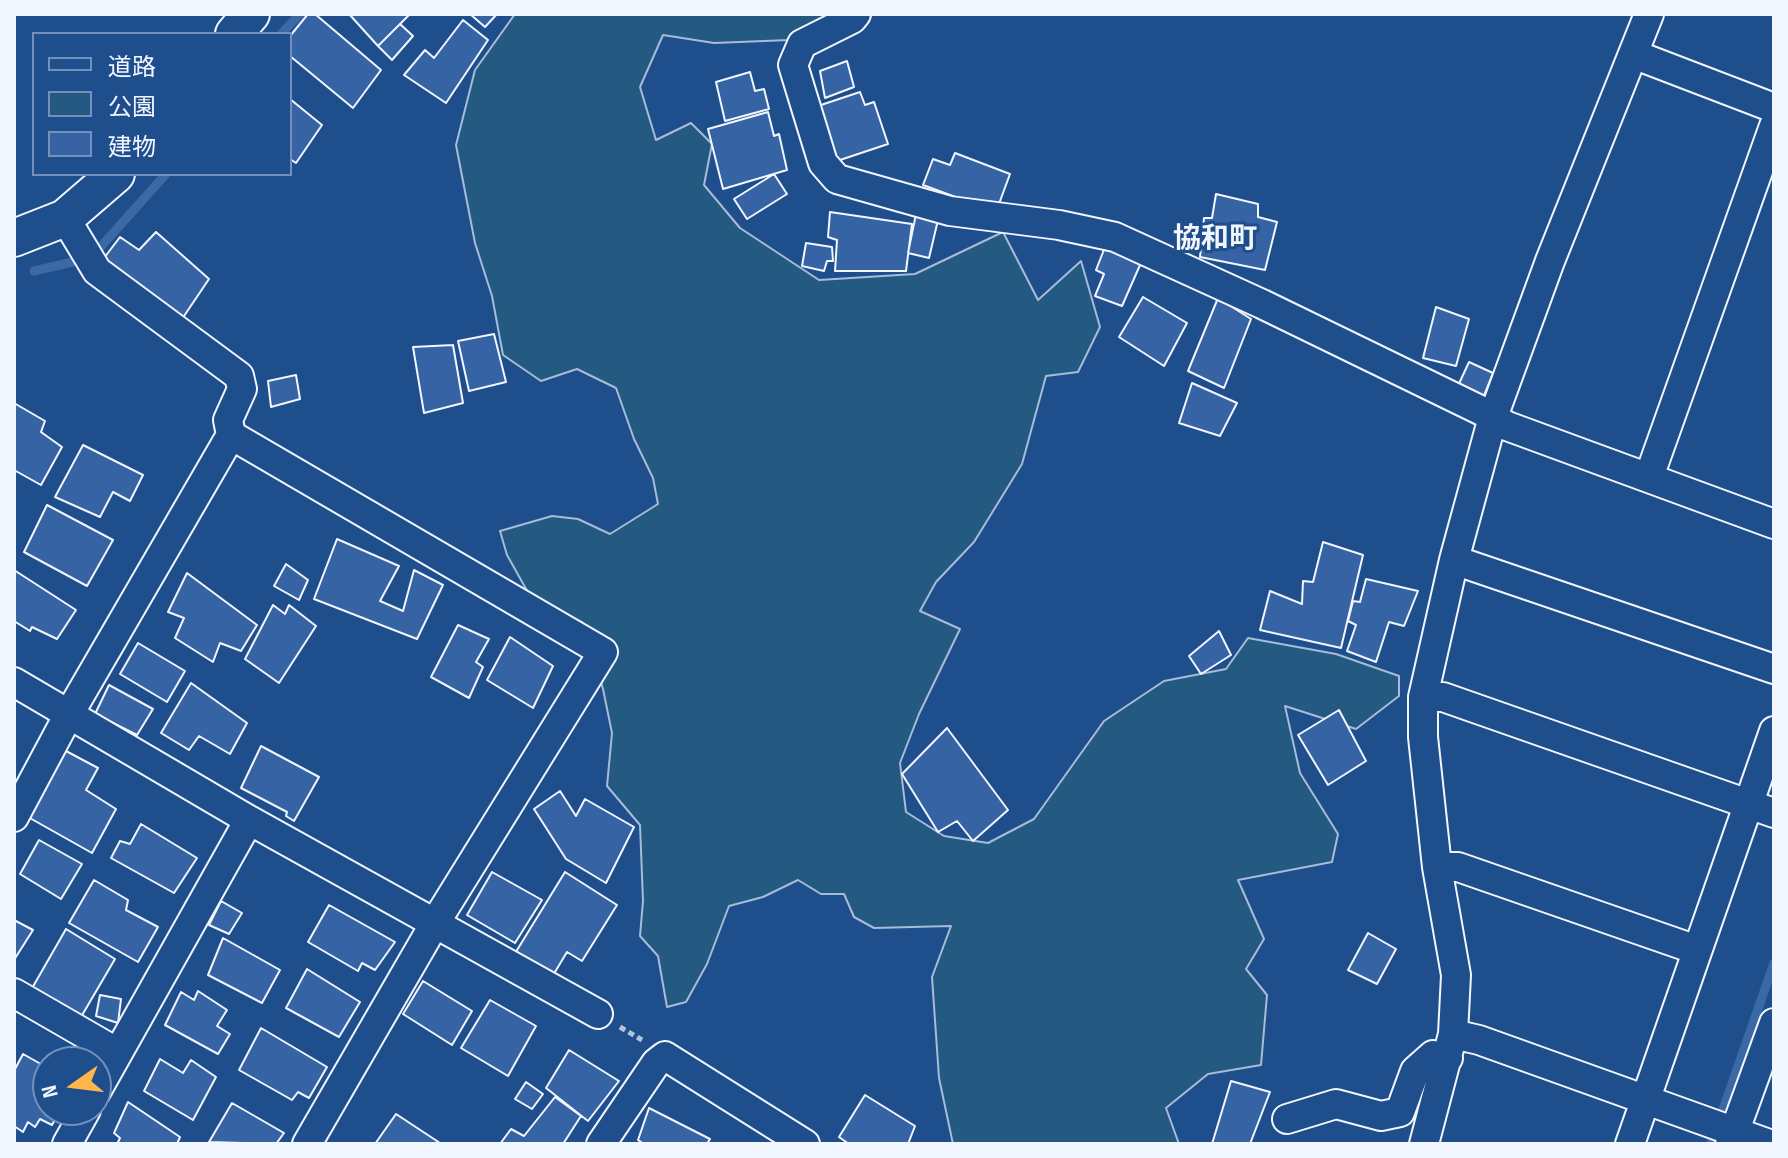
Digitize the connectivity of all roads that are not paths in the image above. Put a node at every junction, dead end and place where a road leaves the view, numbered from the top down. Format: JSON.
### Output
{"nodes":[{"id":1,"x":251,"y":14,"type":"edge"},
{"id":2,"x":856,"y":14,"type":"edge"},
{"id":3,"x":1649,"y":14,"type":"edge"},
{"id":4,"x":236,"y":32,"type":"edge"},
{"id":5,"x":1633,"y":54,"type":"junction"},
{"id":6,"x":1774,"y":108,"type":"edge"},
{"id":7,"x":1774,"y":126,"type":"edge"},
{"id":8,"x":114,"y":176,"type":"edge"},
{"id":9,"x":65,"y":218,"type":"junction"},
{"id":10,"x":14,"y":238,"type":"edge"},
{"id":11,"x":1493,"y":417,"type":"junction"},
{"id":12,"x":231,"y":435,"type":"junction"},
{"id":13,"x":1649,"y":477,"type":"junction"},
{"id":14,"x":1774,"y":523,"type":"edge"},
{"id":15,"x":1454,"y":560,"type":"junction"},
{"id":16,"x":1774,"y":669,"type":"edge"},
{"id":17,"x":14,"y":682,"type":"edge"},
{"id":18,"x":1423,"y":697,"type":"junction"},
{"id":19,"x":69,"y":714,"type":"junction"},
{"id":20,"x":1774,"y":731,"type":"edge"},
{"id":21,"x":1761,"y":808,"type":"edge"},
{"id":22,"x":14,"y":817,"type":"edge"},
{"id":23,"x":249,"y":820,"type":"junction"},
{"id":24,"x":1437,"y":867,"type":"junction"},
{"id":25,"x":435,"y":923,"type":"junction"},
{"id":26,"x":1697,"y":950,"type":"junction"},
{"id":27,"x":14,"y":993,"type":"edge"},
{"id":28,"x":598,"y":1014,"type":"road end"},
{"id":29,"x":1774,"y":1023,"type":"edge"},
{"id":30,"x":1450,"y":1046,"type":"junction"},
{"id":31,"x":118,"y":1053,"type":"junction"},
{"id":32,"x":112,"y":1064,"type":"edge"},
{"id":33,"x":1646,"y":1098,"type":"junction"},
{"id":34,"x":1287,"y":1119,"type":"dead end"},
{"id":35,"x":77,"y":1126,"type":"edge"},
{"id":36,"x":1732,"y":1138,"type":"edge"},
{"id":37,"x":67,"y":1144,"type":"edge"},
{"id":38,"x":307,"y":1144,"type":"edge"},
{"id":39,"x":601,"y":1144,"type":"edge"},
{"id":40,"x":805,"y":1144,"type":"edge"},
{"id":41,"x":1424,"y":1144,"type":"edge"},
{"id":42,"x":1630,"y":1144,"type":"edge"},
{"id":43,"x":1769,"y":1144,"type":"edge"}],
"edges":[{"from":1,"to":4,"type":"street"},
{"from":2,"to":11,"type":"street"},
{"from":3,"to":5,"type":"street"},
{"from":5,"to":6,"type":"street"},
{"from":5,"to":11,"type":"street"},
{"from":7,"to":13,"type":"street"},
{"from":8,"to":9,"type":"street"},
{"from":9,"to":10,"type":"street"},
{"from":9,"to":12,"type":"street"},
{"from":11,"to":13,"type":"street"},
{"from":11,"to":15,"type":"street"},
{"from":12,"to":19,"type":"street"},
{"from":12,"to":25,"type":"street"},
{"from":13,"to":14,"type":"street"},
{"from":15,"to":16,"type":"street"},
{"from":15,"to":18,"type":"street"},
{"from":17,"to":19,"type":"street"},
{"from":18,"to":21,"type":"street"},
{"from":18,"to":24,"type":"street"},
{"from":19,"to":22,"type":"street"},
{"from":19,"to":23,"type":"street"},
{"from":20,"to":21,"type":"street"},
{"from":21,"to":26,"type":"street"},
{"from":23,"to":25,"type":"street"},
{"from":23,"to":31,"type":"street"},
{"from":24,"to":26,"type":"street"},
{"from":24,"to":30,"type":"street"},
{"from":25,"to":28,"type":"street"},
{"from":25,"to":38,"type":"street"},
{"from":26,"to":33,"type":"street"},
{"from":27,"to":31,"type":"street"},
{"from":29,"to":36,"type":"street"},
{"from":30,"to":33,"type":"street"},
{"from":30,"to":34,"type":"street"},
{"from":30,"to":41,"type":"street"},
{"from":31,"to":32,"type":"street"},
{"from":33,"to":36,"type":"street"},
{"from":33,"to":42,"type":"street"},
{"from":35,"to":37,"type":"street"},
{"from":36,"to":43,"type":"street"},
{"from":39,"to":40,"type":"street"}]}
